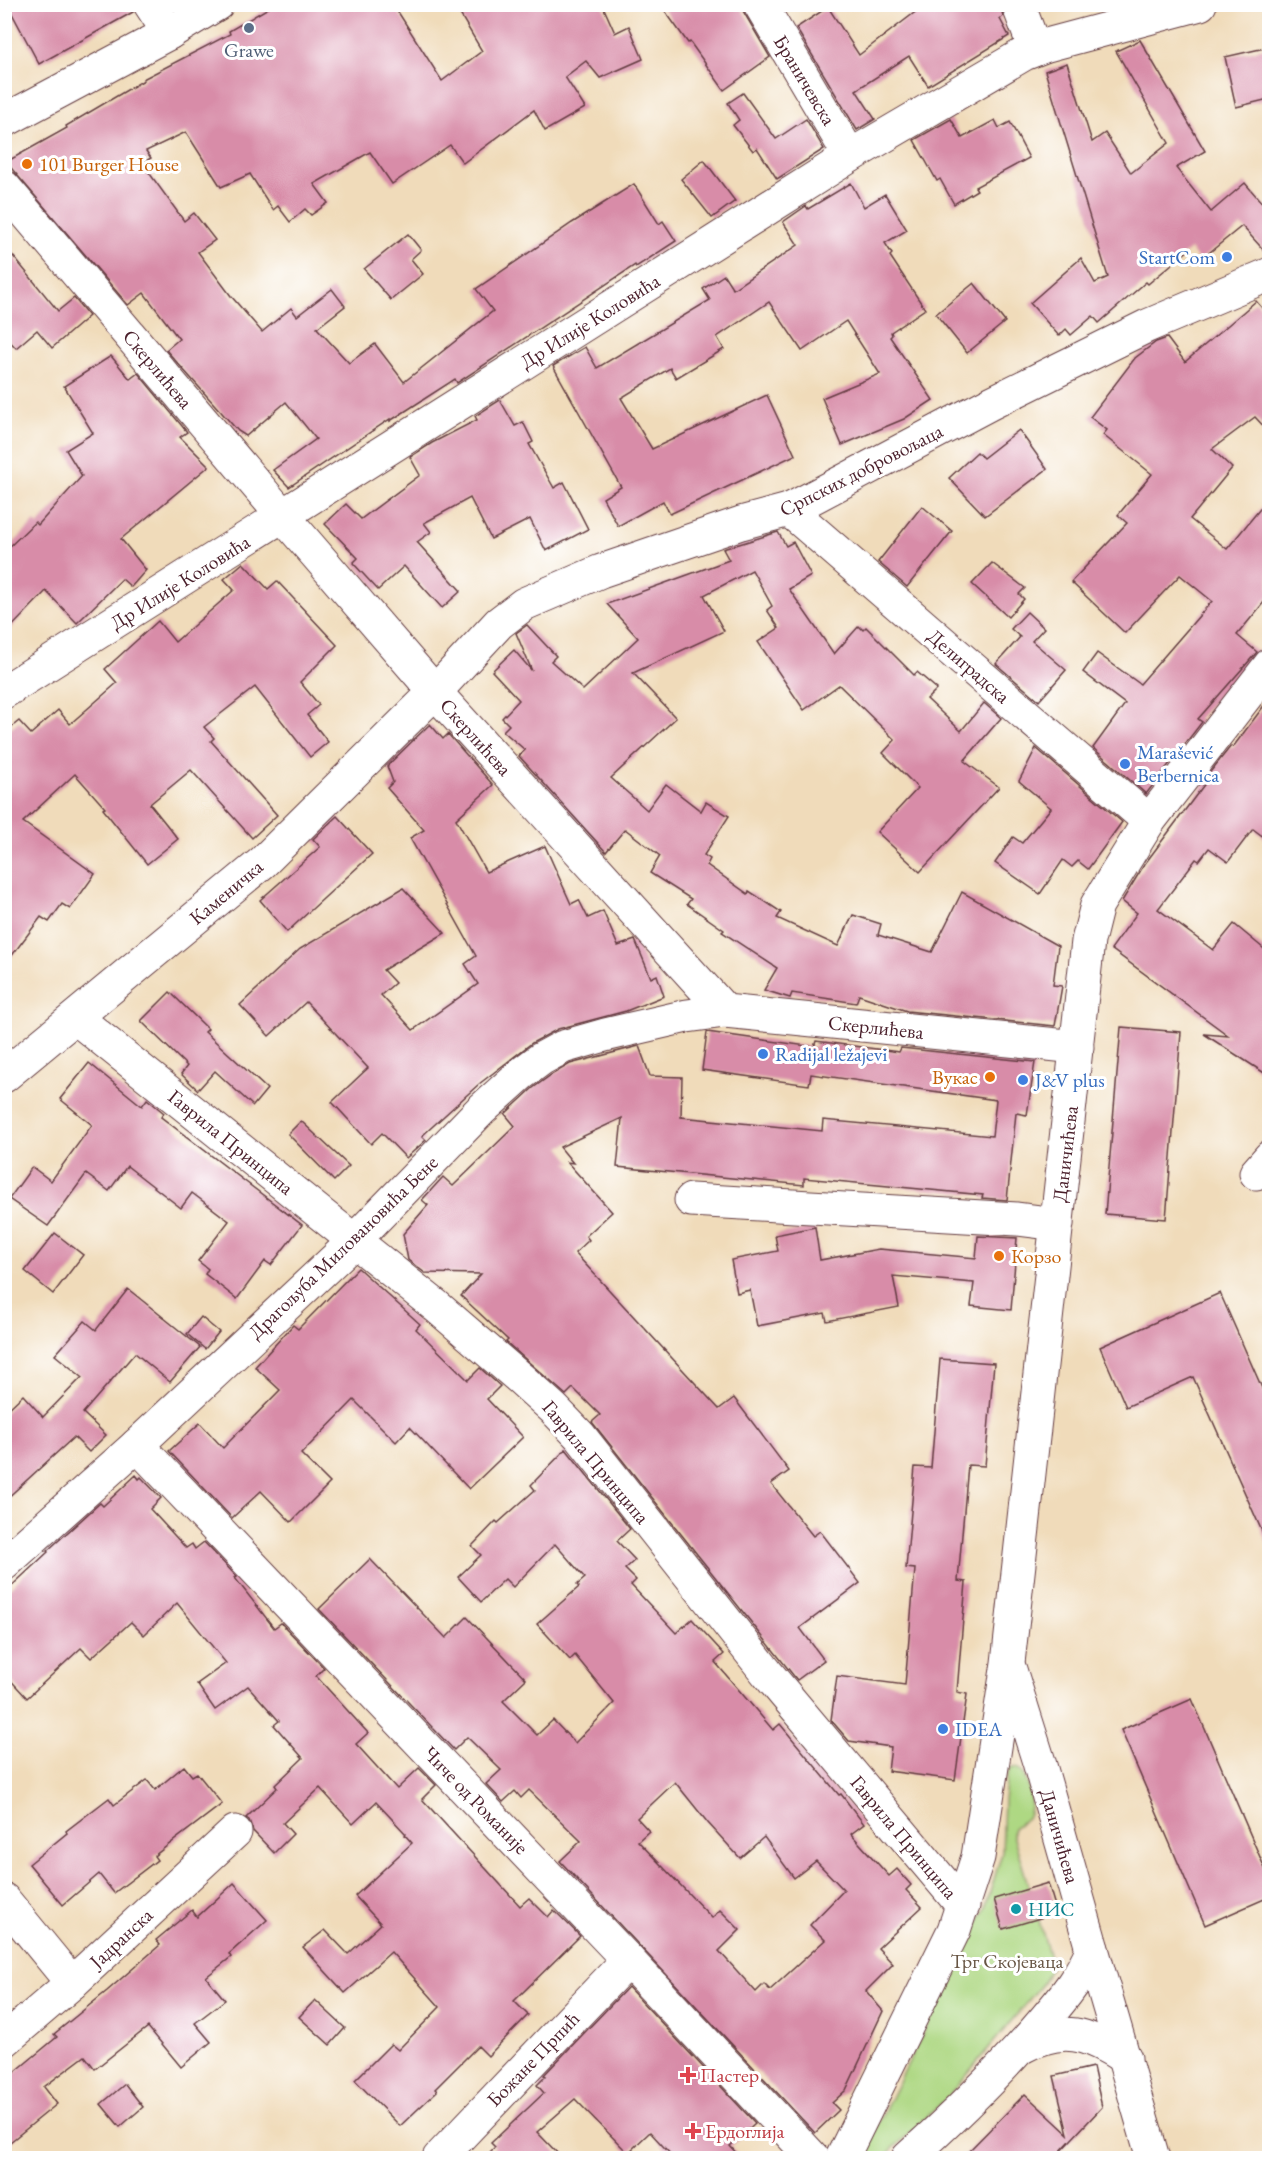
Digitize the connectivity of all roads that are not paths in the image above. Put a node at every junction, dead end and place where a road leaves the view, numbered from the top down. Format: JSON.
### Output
{"nodes":[{"id":1,"x":150,"y":4,"type":"edge"},
{"id":2,"x":217,"y":4,"type":"edge"},
{"id":3,"x":760,"y":4,"type":"edge"},
{"id":4,"x":1018,"y":4,"type":"edge"},
{"id":5,"x":1200,"y":4,"type":"edge"},
{"id":6,"x":169,"y":33,"type":"junction"},
{"id":7,"x":1035,"y":49,"type":"junction"},
{"id":8,"x":4,"y":121,"type":"edge"},
{"id":9,"x":850,"y":156,"type":"junction"},
{"id":10,"x":4,"y":186,"type":"edge"},
{"id":11,"x":1269,"y":274,"type":"edge"},
{"id":12,"x":789,"y":510,"type":"junction"},
{"id":13,"x":283,"y":516,"type":"junction"},
{"id":14,"x":1269,"y":665,"type":"edge"},
{"id":15,"x":4,"y":692,"type":"edge"},
{"id":16,"x":435,"y":692,"type":"junction"},
{"id":17,"x":1149,"y":821,"type":"junction"},
{"id":18,"x":725,"y":1011,"type":"junction"},
{"id":19,"x":76,"y":1018,"type":"junction"},
{"id":20,"x":1077,"y":1047,"type":"junction"},
{"id":21,"x":4,"y":1076,"type":"edge"},
{"id":22,"x":691,"y":1200,"type":"dead end"},
{"id":23,"x":1057,"y":1224,"type":"junction"},
{"id":24,"x":354,"y":1241,"type":"junction"},
{"id":25,"x":137,"y":1445,"type":"junction"},
{"id":26,"x":4,"y":1564,"type":"edge"},
{"id":27,"x":1008,"y":1662,"type":"junction"},
{"id":28,"x":1039,"y":1762,"type":"junction"},
{"id":29,"x":989,"y":1785,"type":"junction"},
{"id":30,"x":235,"y":1832,"type":"dead end"},
{"id":31,"x":4,"y":1900,"type":"edge"},
{"id":32,"x":963,"y":1906,"type":"junction"},
{"id":33,"x":1092,"y":1949,"type":"junction"},
{"id":34,"x":628,"y":1960,"type":"junction"},
{"id":35,"x":72,"y":1983,"type":"junction"},
{"id":36,"x":4,"y":2041,"type":"edge"},
{"id":37,"x":1022,"y":2047,"type":"junction"},
{"id":38,"x":1125,"y":2058,"type":"junction"},
{"id":39,"x":439,"y":2158,"type":"edge"},
{"id":40,"x":813,"y":2158,"type":"edge"},
{"id":41,"x":842,"y":2158,"type":"edge"},
{"id":42,"x":908,"y":2158,"type":"edge"},
{"id":43,"x":1153,"y":2158,"type":"edge"}],
"edges":[{"from":1,"to":6,"type":"street"},
{"from":2,"to":6,"type":"street"},
{"from":3,"to":9,"type":"street","name":"Браничевска"},
{"from":4,"to":7,"type":"street"},
{"from":5,"to":7,"type":"street","name":"Др Илије Коловића"},
{"from":6,"to":8,"type":"street"},
{"from":7,"to":9,"type":"street","name":"Др Илије Коловића"},
{"from":9,"to":13,"type":"street","name":"Др Илије Коловића"},
{"from":10,"to":13,"type":"street","name":"Скерлићева"},
{"from":11,"to":12,"type":"street","name":"Српских добровољаца"},
{"from":12,"to":16,"type":"street","name":"Српских добровољаца"},
{"from":12,"to":17,"type":"street","name":"Делиградска"},
{"from":13,"to":15,"type":"street","name":"Др Илије Коловића"},
{"from":13,"to":16,"type":"street","name":"Скерлићева"},
{"from":14,"to":17,"type":"street","name":"Даничићева"},
{"from":16,"to":18,"type":"street","name":"Скерлићева"},
{"from":16,"to":19,"type":"street","name":"Каменичка"},
{"from":17,"to":20,"type":"street","name":"Даничићева"},
{"from":18,"to":20,"type":"street","name":"Скерлићева"},
{"from":18,"to":24,"type":"street","name":"Драгољуба Миловановића Бене"},
{"from":19,"to":21,"type":"street","name":"Каменичка"},
{"from":19,"to":24,"type":"street","name":"Гаврила Принципа"},
{"from":20,"to":23,"type":"street","name":"Даничићева"},
{"from":22,"to":23,"type":"street"},
{"from":23,"to":27,"type":"street","name":"Даничићева"},
{"from":24,"to":25,"type":"street","name":"Драгољуба Миловановића Бене"},
{"from":24,"to":32,"type":"street","name":"Гаврила Принципа"},
{"from":25,"to":26,"type":"street","name":"Драгољуба Миловановића Бене"},
{"from":25,"to":34,"type":"street","name":"Чиче од Романије"},
{"from":27,"to":28,"type":"street","name":"Даничићева"},
{"from":27,"to":29,"type":"street","name":"Даничићева"},
{"from":28,"to":29,"type":"street"},
{"from":28,"to":33,"type":"street","name":"Даничићева"},
{"from":29,"to":32,"type":"street","name":"Даничићева"},
{"from":30,"to":35,"type":"street","name":"Јадранска"},
{"from":31,"to":35,"type":"street"},
{"from":32,"to":41,"type":"street","name":"Даничићева"},
{"from":33,"to":37,"type":"street"},
{"from":33,"to":38,"type":"street","name":"Даничићева"},
{"from":34,"to":39,"type":"street","name":"Божане Прпић"},
{"from":34,"to":40,"type":"street","name":"Чиче од Романије"},
{"from":35,"to":36,"type":"street","name":"Јадранска"},
{"from":37,"to":38,"type":"street"},
{"from":37,"to":42,"type":"street"},
{"from":38,"to":43,"type":"street","name":"Даничићева"}]}
